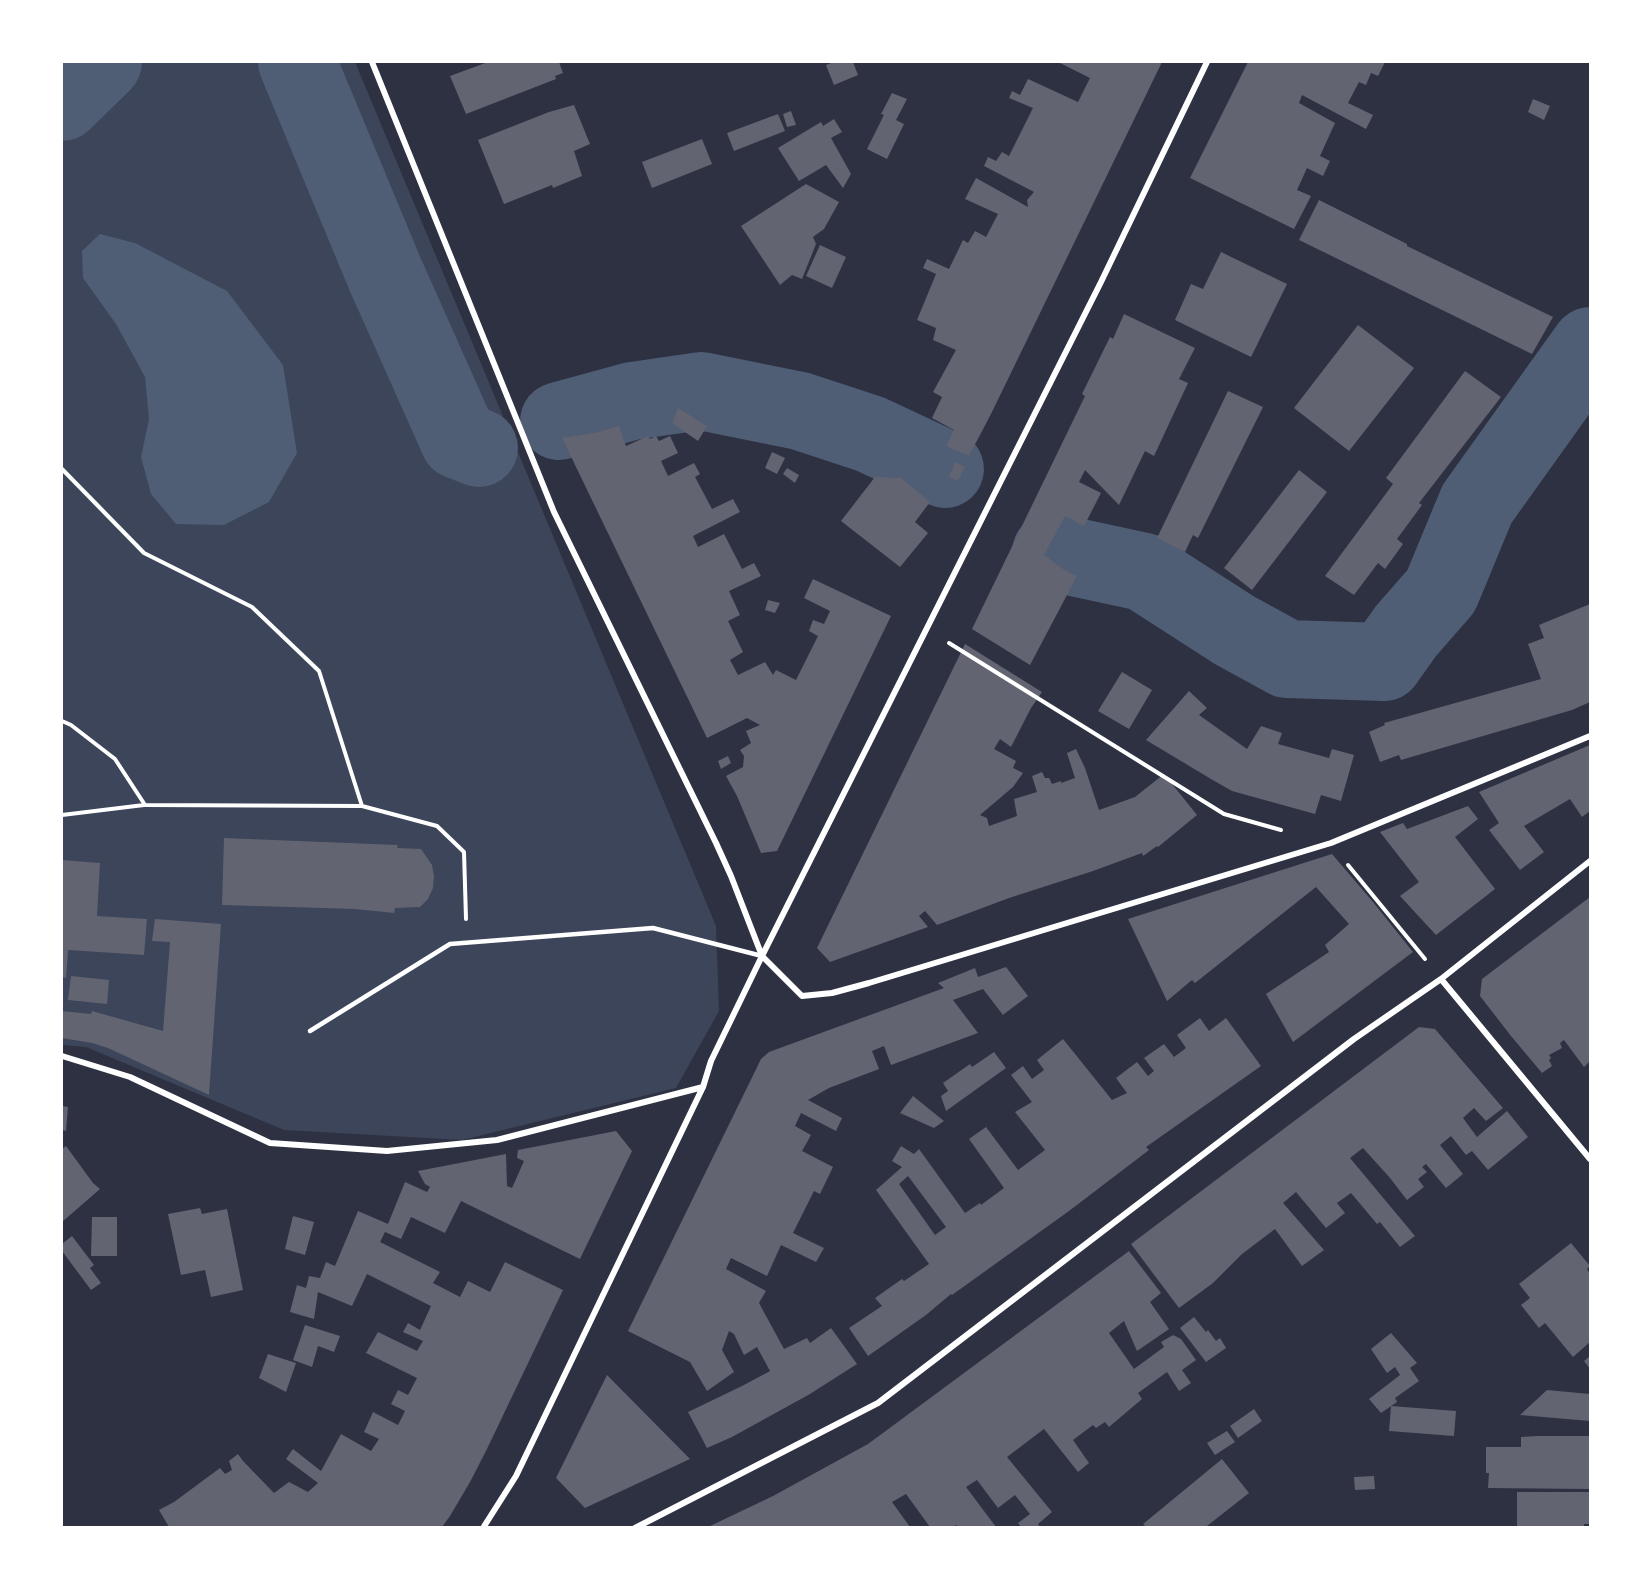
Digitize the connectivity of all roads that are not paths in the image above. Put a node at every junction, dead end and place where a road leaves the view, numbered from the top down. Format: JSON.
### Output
{"nodes":[{"id":1,"x":372,"y":62,"type":"edge"},
{"id":2,"x":1207,"y":62,"type":"edge"},
{"id":3,"x":1590,"y":736,"type":"edge"},
{"id":4,"x":1590,"y":861,"type":"edge"},
{"id":5,"x":762,"y":956,"type":"junction"},
{"id":6,"x":1441,"y":979,"type":"junction"},
{"id":7,"x":310,"y":1031,"type":"dead end"},
{"id":8,"x":62,"y":1056,"type":"edge"},
{"id":9,"x":703,"y":1087,"type":"junction"},
{"id":10,"x":1590,"y":1159,"type":"edge"},
{"id":11,"x":483,"y":1527,"type":"edge"},
{"id":12,"x":635,"y":1527,"type":"edge"}],
"edges":[{"from":1,"to":5,"type":"street"},
{"from":2,"to":5,"type":"street"},
{"from":3,"to":5,"type":"street"},
{"from":4,"to":6,"type":"street"},
{"from":5,"to":7,"type":"lane"},
{"from":5,"to":9,"type":"street"},
{"from":6,"to":10,"type":"street"},
{"from":6,"to":12,"type":"street"},
{"from":8,"to":9,"type":"street"},
{"from":9,"to":11,"type":"street"}]}
